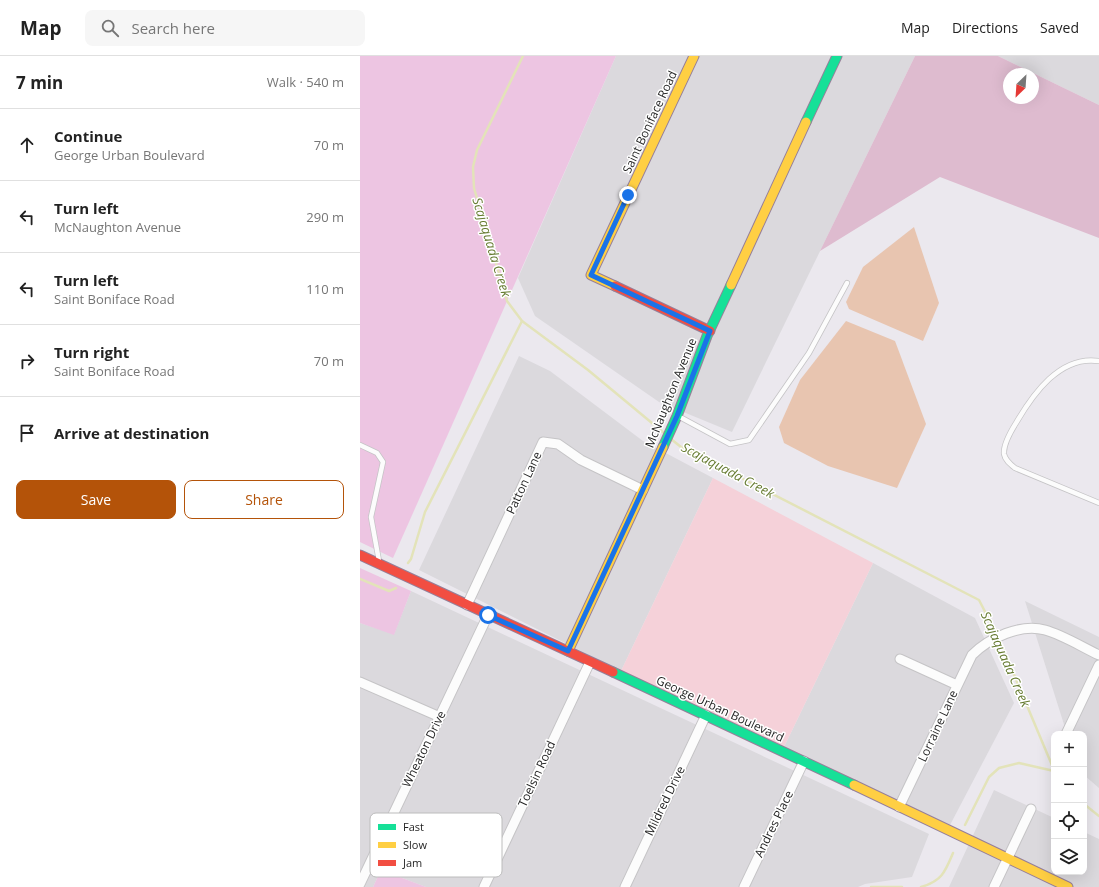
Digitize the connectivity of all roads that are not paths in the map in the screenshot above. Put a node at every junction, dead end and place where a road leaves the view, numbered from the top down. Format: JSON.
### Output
{"nodes":[{"id":1,"x":694,"y":56,"type":"edge"},
{"id":2,"x":837,"y":56,"type":"edge"},
{"id":3,"x":847,"y":283,"type":"dead end"},
{"id":4,"x":710,"y":331,"type":"junction"},
{"id":5,"x":1099,"y":361,"type":"edge"},
{"id":6,"x":677,"y":416,"type":"junction"},
{"id":7,"x":360,"y":445,"type":"edge"},
{"id":8,"x":643,"y":490,"type":"junction"},
{"id":9,"x":1099,"y":503,"type":"edge"},
{"id":10,"x":360,"y":555,"type":"edge"},
{"id":11,"x":380,"y":564,"type":"junction"},
{"id":12,"x":467,"y":605,"type":"junction"},
{"id":13,"x":488,"y":615,"type":"junction"},
{"id":14,"x":568,"y":651,"type":"junction"},
{"id":15,"x":1099,"y":654,"type":"edge"},
{"id":16,"x":900,"y":659,"type":"dead end"},
{"id":17,"x":590,"y":662,"type":"junction"},
{"id":18,"x":1099,"y":665,"type":"edge"},
{"id":19,"x":360,"y":682,"type":"edge"},
{"id":20,"x":957,"y":685,"type":"junction"},
{"id":21,"x":706,"y":716,"type":"junction"},
{"id":22,"x":440,"y":717,"type":"junction"},
{"id":23,"x":1067,"y":731,"type":"edge"},
{"id":24,"x":804,"y":761,"type":"junction"},
{"id":25,"x":899,"y":807,"type":"junction"},
{"id":26,"x":1031,"y":809,"type":"dead end"},
{"id":27,"x":394,"y":813,"type":"edge"},
{"id":28,"x":502,"y":849,"type":"edge"},
{"id":29,"x":1007,"y":858,"type":"junction"},
{"id":30,"x":370,"y":863,"type":"edge"},
{"id":31,"x":489,"y":877,"type":"edge"},
{"id":32,"x":360,"y":884,"type":"edge"},
{"id":33,"x":484,"y":887,"type":"edge"},
{"id":34,"x":624,"y":887,"type":"edge"},
{"id":35,"x":744,"y":887,"type":"edge"},
{"id":36,"x":994,"y":887,"type":"edge"},
{"id":37,"x":1068,"y":887,"type":"edge"}],
"edges":[{"from":1,"to":4,"type":"street","name":"Saint Boniface Road"},
{"from":2,"to":4,"type":"street","name":"McNaughton Avenue"},
{"from":3,"to":6,"type":"lane"},
{"from":4,"to":6,"type":"street","name":"McNaughton Avenue"},
{"from":5,"to":9,"type":"lane"},
{"from":6,"to":8,"type":"street","name":"McNaughton Avenue"},
{"from":7,"to":11,"type":"lane"},
{"from":8,"to":12,"type":"street","name":"Patton Lane"},
{"from":8,"to":14,"type":"street","name":"McNaughton Avenue"},
{"from":10,"to":11,"type":"street","name":"George Urban Boulevard"},
{"from":11,"to":12,"type":"street","name":"George Urban Boulevard"},
{"from":12,"to":13,"type":"street","name":"George Urban Boulevard"},
{"from":13,"to":14,"type":"street","name":"George Urban Boulevard"},
{"from":13,"to":22,"type":"street","name":"Wheaton Drive"},
{"from":14,"to":17,"type":"street","name":"George Urban Boulevard"},
{"from":15,"to":20,"type":"street","name":"Lorraine Lane"},
{"from":16,"to":20,"type":"street"},
{"from":17,"to":21,"type":"street","name":"George Urban Boulevard"},
{"from":17,"to":28,"type":"street","name":"Toelsin Road"},
{"from":18,"to":23,"type":"street"},
{"from":19,"to":22,"type":"street"},
{"from":20,"to":25,"type":"street","name":"Lorraine Lane"},
{"from":21,"to":24,"type":"street","name":"George Urban Boulevard"},
{"from":21,"to":34,"type":"street","name":"Mildred Drive"},
{"from":22,"to":27,"type":"street","name":"Wheaton Drive"},
{"from":24,"to":25,"type":"street","name":"George Urban Boulevard"},
{"from":24,"to":35,"type":"street","name":"Andres Place"},
{"from":25,"to":29,"type":"street","name":"George Urban Boulevard"},
{"from":26,"to":29,"type":"street"},
{"from":29,"to":36,"type":"street"},
{"from":29,"to":37,"type":"street","name":"George Urban Boulevard"},
{"from":30,"to":32,"type":"street","name":"Wheaton Drive"},
{"from":31,"to":33,"type":"street","name":"Toelsin Road"}]}
